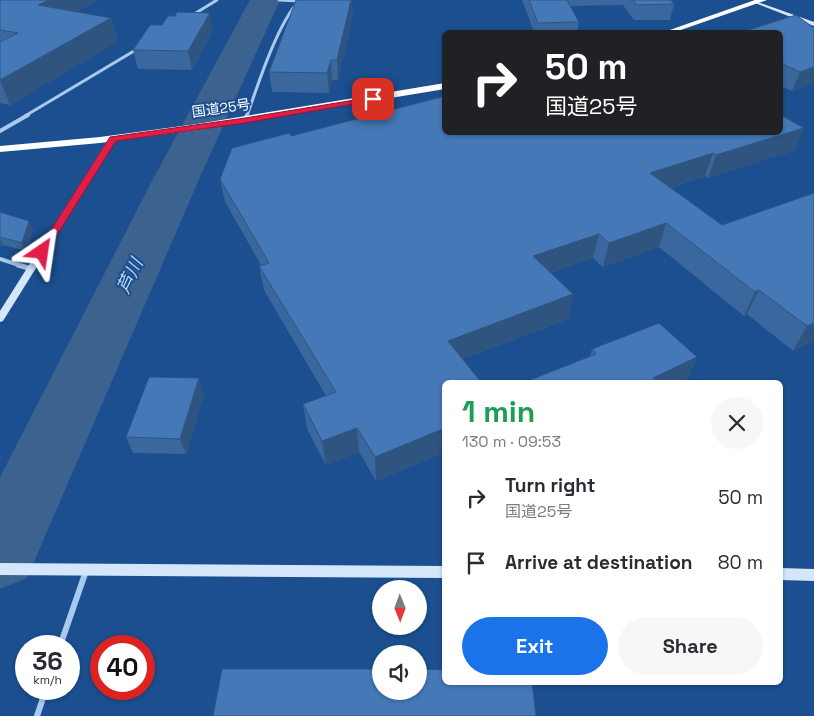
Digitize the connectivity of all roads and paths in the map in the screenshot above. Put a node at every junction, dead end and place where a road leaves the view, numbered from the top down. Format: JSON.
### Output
{"nodes":[{"id":1,"x":217,"y":0,"type":"edge"},
{"id":2,"x":279,"y":0,"type":"edge"},
{"id":3,"x":292,"y":0,"type":"edge"},
{"id":4,"x":300,"y":0,"type":"edge"},
{"id":5,"x":760,"y":1,"type":"edge"},
{"id":6,"x":184,"y":20,"type":"edge"},
{"id":7,"x":814,"y":24,"type":"edge"},
{"id":8,"x":674,"y":30,"type":"edge"},
{"id":9,"x":142,"y":46,"type":"edge"},
{"id":10,"x":442,"y":87,"type":"edge"},
{"id":11,"x":239,"y":121,"type":"junction"},
{"id":12,"x":0,"y":132,"type":"edge"},
{"id":13,"x":113,"y":138,"type":"junction"},
{"id":14,"x":0,"y":148,"type":"edge"},
{"id":15,"x":0,"y":259,"type":"edge"},
{"id":16,"x":32,"y":269,"type":"junction"},
{"id":17,"x":0,"y":319,"type":"edge"},
{"id":18,"x":0,"y":570,"type":"edge"},
{"id":19,"x":86,"y":570,"type":"junction"},
{"id":20,"x":442,"y":572,"type":"edge"},
{"id":21,"x":783,"y":574,"type":"edge"},
{"id":22,"x":814,"y":575,"type":"edge"},
{"id":23,"x":64,"y":635,"type":"edge"},
{"id":24,"x":42,"y":700,"type":"edge"},
{"id":25,"x":37,"y":716,"type":"edge"}],
"edges":[{"from":1,"to":6,"type":"street"},
{"from":2,"to":3,"type":"street"},
{"from":3,"to":4,"type":"street"},
{"from":4,"to":11,"type":"street"},
{"from":5,"to":7,"type":"street"},
{"from":5,"to":8,"type":"highway"},
{"from":9,"to":12,"type":"street"},
{"from":10,"to":11,"type":"highway","name":"国道25号"},
{"from":11,"to":13,"type":"highway","name":"国道25号"},
{"from":13,"to":14,"type":"highway","name":"国道25号"},
{"from":13,"to":16,"type":"street"},
{"from":15,"to":16,"type":"street"},
{"from":16,"to":17,"type":"street"},
{"from":18,"to":19,"type":"street"},
{"from":19,"to":20,"type":"street"},
{"from":19,"to":23,"type":"street"},
{"from":21,"to":22,"type":"street"},
{"from":24,"to":25,"type":"street"}]}
